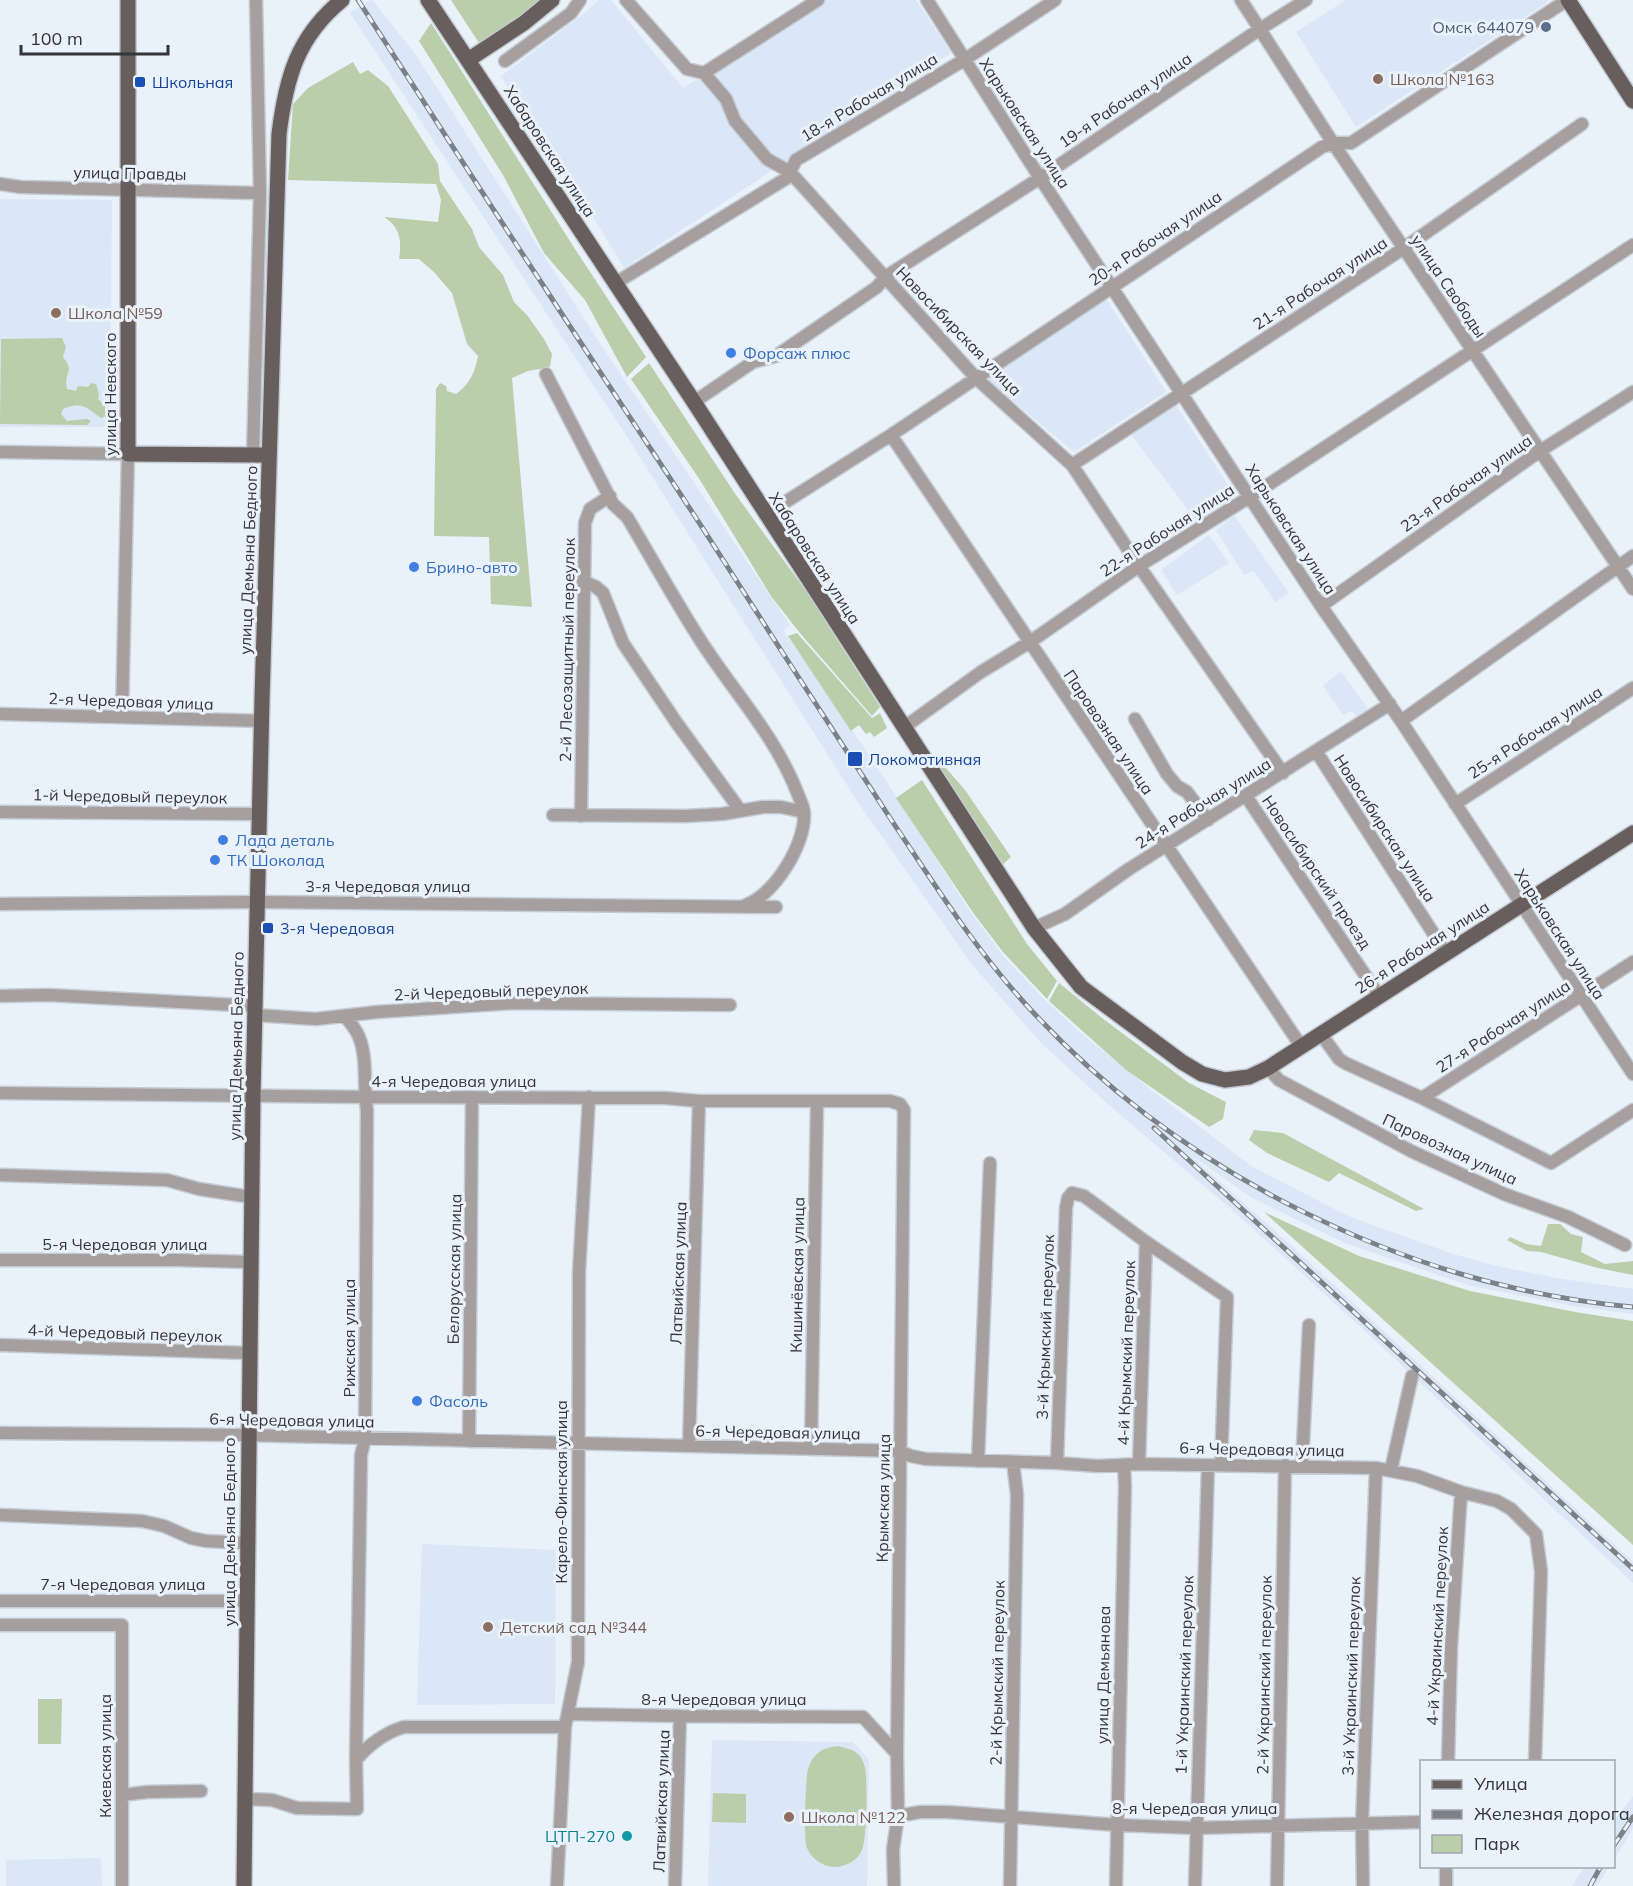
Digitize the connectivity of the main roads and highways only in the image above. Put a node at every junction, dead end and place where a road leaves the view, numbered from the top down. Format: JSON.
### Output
{"nodes":[{"id":1,"x":128,"y":0,"type":"edge"},
{"id":2,"x":342,"y":0,"type":"edge"},
{"id":3,"x":428,"y":0,"type":"edge"},
{"id":4,"x":552,"y":0,"type":"edge"},
{"id":5,"x":1567,"y":0,"type":"edge"},
{"id":6,"x":468,"y":60,"type":"junction"},
{"id":7,"x":1632,"y":95,"type":"edge"},
{"id":8,"x":269,"y":455,"type":"junction"},
{"id":9,"x":1633,"y":833,"type":"edge"},
{"id":10,"x":1226,"y":1080,"type":"joint"},
{"id":11,"x":244,"y":1886,"type":"edge"}],
"edges":[{"from":1,"to":8,"type":"main road","name":"улица Невского"},
{"from":2,"to":8,"type":"main road","name":"улица Демьяна Бедного"},
{"from":3,"to":6,"type":"main road","name":"Хабаровская улица"},
{"from":4,"to":6,"type":"main road"},
{"from":5,"to":7,"type":"main road"},
{"from":6,"to":10,"type":"main road","name":"Хабаровская улица"},
{"from":8,"to":11,"type":"main road","name":"улица Демьяна Бедного"},
{"from":9,"to":10,"type":"main road","name":"26-я Рабочая улица"}]}
